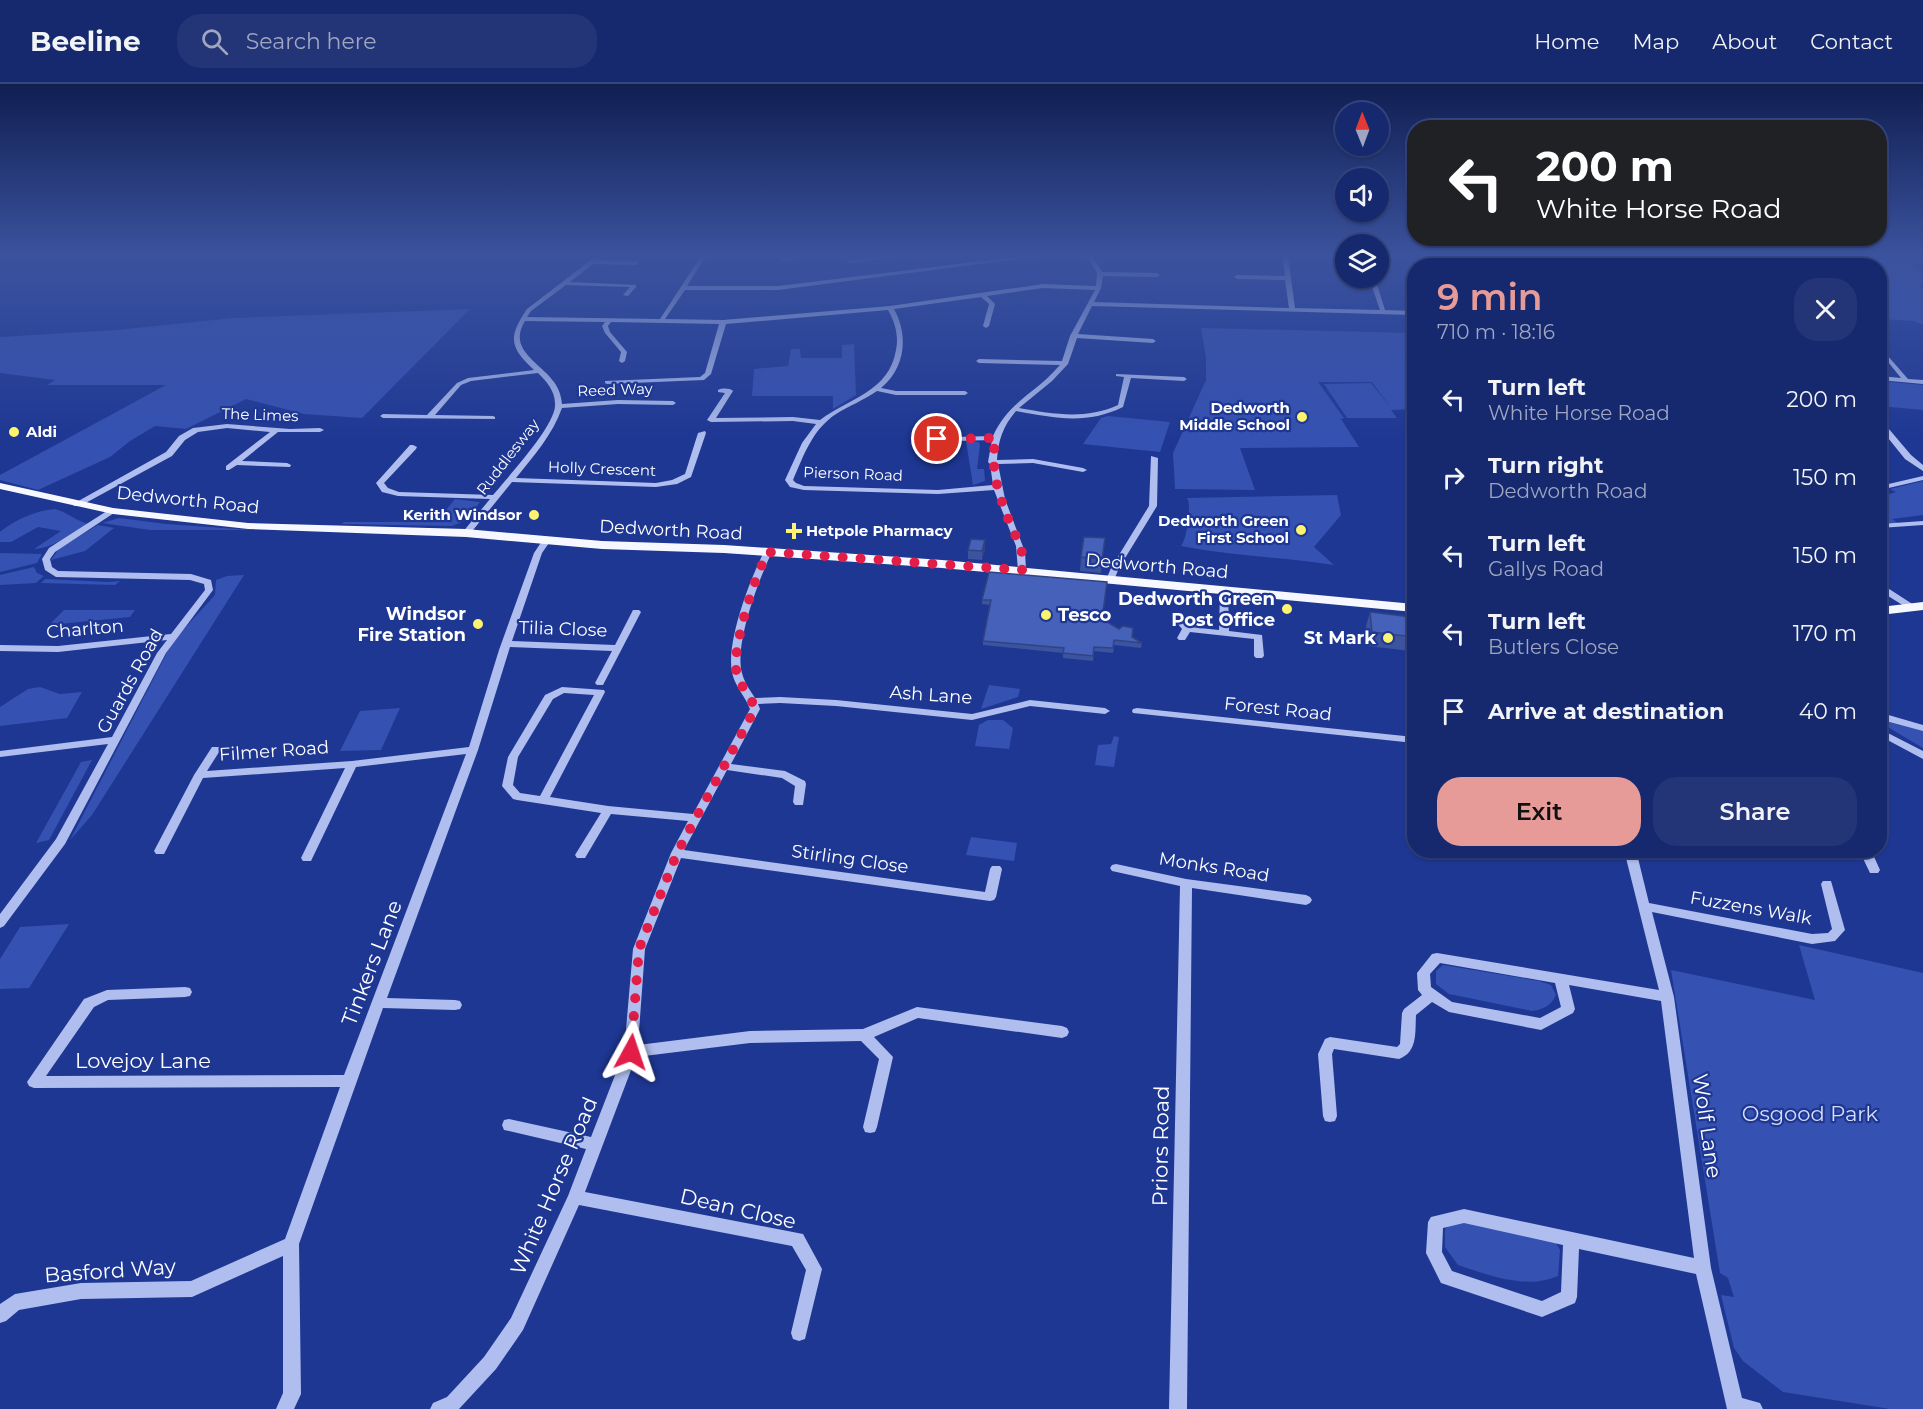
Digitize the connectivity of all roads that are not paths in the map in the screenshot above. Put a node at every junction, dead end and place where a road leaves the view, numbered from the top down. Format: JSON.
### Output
{"nodes":[{"id":1,"x":764,"y":318,"type":"edge"},
{"id":2,"x":897,"y":318,"type":"edge"},
{"id":3,"x":988,"y":318,"type":"edge"},
{"id":4,"x":1082,"y":318,"type":"edge"},
{"id":5,"x":522,"y":319,"type":"joint"},
{"id":6,"x":610,"y":319,"type":"junction"},
{"id":7,"x":662,"y":320,"type":"joint"},
{"id":8,"x":723,"y":321,"type":"junction"},
{"id":9,"x":994,"y":323,"type":"dead end"},
{"id":10,"x":1073,"y":336,"type":"junction"},
{"id":11,"x":1153,"y":341,"type":"dead end"},
{"id":12,"x":1887,"y":357,"type":"edge"},
{"id":13,"x":620,"y":359,"type":"dead end"},
{"id":14,"x":979,"y":361,"type":"dead end"},
{"id":15,"x":1066,"y":363,"type":"junction"},
{"id":16,"x":539,"y":371,"type":"junction"},
{"id":17,"x":1118,"y":375,"type":"dead end"},
{"id":18,"x":1128,"y":376,"type":"junction"},
{"id":19,"x":1887,"y":378,"type":"edge"},
{"id":20,"x":1184,"y":379,"type":"dead end"},
{"id":21,"x":1905,"y":379,"type":"junction"},
{"id":22,"x":1923,"y":381,"type":"edge"},
{"id":23,"x":607,"y":382,"type":"dead end"},
{"id":24,"x":876,"y":389,"type":"junction"},
{"id":25,"x":720,"y":391,"type":"dead end"},
{"id":26,"x":966,"y":393,"type":"dead end"},
{"id":27,"x":673,"y":403,"type":"dead end"},
{"id":28,"x":559,"y":406,"type":"junction"},
{"id":29,"x":1014,"y":409,"type":"junction"},
{"id":30,"x":383,"y":416,"type":"dead end"},
{"id":31,"x":429,"y":417,"type":"junction"},
{"id":32,"x":488,"y":417,"type":"dead end"},
{"id":33,"x":821,"y":422,"type":"junction"},
{"id":34,"x":276,"y":430,"type":"junction"},
{"id":35,"x":320,"y":430,"type":"dead end"},
{"id":36,"x":1887,"y":432,"type":"edge"},
{"id":37,"x":698,"y":436,"type":"dead end"},
{"id":38,"x":996,"y":438,"type":"junction"},
{"id":39,"x":917,"y":440,"type":"dead end"},
{"id":40,"x":413,"y":450,"type":"dead end"},
{"id":41,"x":1154,"y":458,"type":"dead end"},
{"id":42,"x":992,"y":462,"type":"junction"},
{"id":43,"x":237,"y":463,"type":"junction"},
{"id":44,"x":287,"y":465,"type":"dead end"},
{"id":45,"x":229,"y":468,"type":"dead end"},
{"id":46,"x":1923,"y":469,"type":"edge"},
{"id":47,"x":1082,"y":470,"type":"dead end"},
{"id":48,"x":1923,"y":478,"type":"edge"},
{"id":49,"x":509,"y":480,"type":"junction"},
{"id":50,"x":0,"y":486,"type":"edge"},
{"id":51,"x":1887,"y":486,"type":"edge"},
{"id":52,"x":998,"y":487,"type":"junction"},
{"id":53,"x":497,"y":497,"type":"junction"},
{"id":54,"x":77,"y":504,"type":"junction"},
{"id":55,"x":113,"y":511,"type":"junction"},
{"id":56,"x":1923,"y":522,"type":"edge"},
{"id":57,"x":1887,"y":525,"type":"edge"},
{"id":58,"x":466,"y":533,"type":"junction"},
{"id":59,"x":547,"y":540,"type":"junction"},
{"id":60,"x":768,"y":552,"type":"junction"},
{"id":61,"x":1022,"y":570,"type":"junction"},
{"id":62,"x":1110,"y":580,"type":"junction"},
{"id":63,"x":1224,"y":591,"type":"junction"},
{"id":64,"x":1887,"y":591,"type":"edge"},
{"id":65,"x":1407,"y":607,"type":"edge"},
{"id":66,"x":1917,"y":607,"type":"edge"},
{"id":67,"x":1887,"y":610,"type":"edge"},
{"id":68,"x":636,"y":612,"type":"dead end"},
{"id":69,"x":1177,"y":617,"type":"dead end"},
{"id":70,"x":1224,"y":633,"type":"junction"},
{"id":71,"x":173,"y":637,"type":"junction"},
{"id":72,"x":506,"y":644,"type":"junction"},
{"id":73,"x":0,"y":648,"type":"edge"},
{"id":74,"x":618,"y":648,"type":"junction"},
{"id":75,"x":1260,"y":656,"type":"dead end"},
{"id":76,"x":600,"y":683,"type":"dead end"},
{"id":77,"x":753,"y":701,"type":"junction"},
{"id":78,"x":1106,"y":711,"type":"dead end"},
{"id":79,"x":1137,"y":711,"type":"dead end"},
{"id":80,"x":1887,"y":719,"type":"edge"},
{"id":81,"x":1923,"y":728,"type":"edge"},
{"id":82,"x":1887,"y":736,"type":"edge"},
{"id":83,"x":1407,"y":739,"type":"edge"},
{"id":84,"x":116,"y":740,"type":"junction"},
{"id":85,"x":216,"y":749,"type":"dead end"},
{"id":86,"x":473,"y":750,"type":"junction"},
{"id":87,"x":0,"y":754,"type":"edge"},
{"id":88,"x":1923,"y":756,"type":"edge"},
{"id":89,"x":352,"y":764,"type":"junction"},
{"id":90,"x":723,"y":766,"type":"junction"},
{"id":91,"x":198,"y":775,"type":"junction"},
{"id":92,"x":543,"y":800,"type":"junction"},
{"id":93,"x":799,"y":802,"type":"dead end"},
{"id":94,"x":608,"y":810,"type":"junction"},
{"id":95,"x":694,"y":818,"type":"junction"},
{"id":96,"x":160,"y":852,"type":"dead end"},
{"id":97,"x":677,"y":853,"type":"junction"},
{"id":98,"x":581,"y":855,"type":"dead end"},
{"id":99,"x":307,"y":858,"type":"dead end"},
{"id":100,"x":1632,"y":858,"type":"edge"},
{"id":101,"x":1869,"y":858,"type":"edge"},
{"id":102,"x":1116,"y":868,"type":"dead end"},
{"id":103,"x":996,"y":869,"type":"dead end"},
{"id":104,"x":1874,"y":870,"type":"dead end"},
{"id":105,"x":1186,"y":883,"type":"junction"},
{"id":106,"x":1827,"y":885,"type":"dead end"},
{"id":107,"x":1306,"y":900,"type":"dead end"},
{"id":108,"x":1643,"y":906,"type":"junction"},
{"id":109,"x":0,"y":922,"type":"edge"},
{"id":110,"x":1561,"y":981,"type":"junction"},
{"id":111,"x":185,"y":992,"type":"dead end"},
{"id":112,"x":1432,"y":995,"type":"junction"},
{"id":113,"x":1667,"y":997,"type":"junction"},
{"id":114,"x":378,"y":1003,"type":"junction"},
{"id":115,"x":455,"y":1005,"type":"dead end"},
{"id":116,"x":1062,"y":1032,"type":"dead end"},
{"id":117,"x":864,"y":1035,"type":"junction"},
{"id":118,"x":631,"y":1052,"type":"junction"},
{"id":119,"x":349,"y":1081,"type":"junction"},
{"id":120,"x":1330,"y":1116,"type":"dead end"},
{"id":121,"x":509,"y":1125,"type":"dead end"},
{"id":122,"x":870,"y":1127,"type":"dead end"},
{"id":123,"x":594,"y":1144,"type":"junction"},
{"id":124,"x":575,"y":1197,"type":"junction"},
{"id":125,"x":1571,"y":1239,"type":"junction"},
{"id":126,"x":291,"y":1244,"type":"junction"},
{"id":127,"x":1703,"y":1268,"type":"junction"},
{"id":128,"x":0,"y":1315,"type":"edge"},
{"id":129,"x":799,"y":1333,"type":"dead end"},
{"id":130,"x":450,"y":1407,"type":"edge"},
{"id":131,"x":1736,"y":1407,"type":"edge"},
{"id":132,"x":285,"y":1409,"type":"edge"},
{"id":133,"x":1178,"y":1409,"type":"edge"},
{"id":134,"x":1754,"y":1409,"type":"edge"}],
"edges":[{"from":1,"to":8,"type":"street"},
{"from":2,"to":24,"type":"street","name":"Pierson Road"},
{"from":3,"to":9,"type":"street"},
{"from":4,"to":10,"type":"street"},
{"from":5,"to":6,"type":"street"},
{"from":5,"to":16,"type":"street","name":"Ruddlesway"},
{"from":6,"to":7,"type":"street"},
{"from":6,"to":13,"type":"street"},
{"from":7,"to":8,"type":"street"},
{"from":8,"to":23,"type":"street"},
{"from":10,"to":11,"type":"street"},
{"from":10,"to":15,"type":"street"},
{"from":12,"to":21,"type":"street"},
{"from":14,"to":15,"type":"street"},
{"from":15,"to":29,"type":"street"},
{"from":16,"to":28,"type":"street","name":"Ruddlesway"},
{"from":16,"to":31,"type":"street"},
{"from":17,"to":18,"type":"street"},
{"from":18,"to":20,"type":"street"},
{"from":18,"to":29,"type":"street"},
{"from":19,"to":21,"type":"street"},
{"from":21,"to":22,"type":"street"},
{"from":24,"to":26,"type":"street"},
{"from":24,"to":33,"type":"street","name":"Pierson Road"},
{"from":25,"to":33,"type":"street"},
{"from":27,"to":28,"type":"street","name":"Reed Way"},
{"from":28,"to":49,"type":"street","name":"Ruddlesway"},
{"from":29,"to":38,"type":"street"},
{"from":30,"to":31,"type":"street"},
{"from":31,"to":32,"type":"street"},
{"from":33,"to":52,"type":"street","name":"Pierson Road"},
{"from":34,"to":35,"type":"street","name":"The Limes"},
{"from":34,"to":43,"type":"street"},
{"from":34,"to":54,"type":"street","name":"The Limes"},
{"from":36,"to":46,"type":"street"},
{"from":37,"to":49,"type":"street","name":"Holly Crescent"},
{"from":38,"to":39,"type":"street"},
{"from":38,"to":42,"type":"street"},
{"from":40,"to":53,"type":"street"},
{"from":41,"to":62,"type":"street"},
{"from":42,"to":47,"type":"street"},
{"from":42,"to":52,"type":"street"},
{"from":43,"to":44,"type":"street"},
{"from":43,"to":45,"type":"street"},
{"from":48,"to":51,"type":"street"},
{"from":49,"to":53,"type":"street","name":"Ruddlesway"},
{"from":50,"to":54,"type":"main road","name":"Dedworth Road"},
{"from":52,"to":61,"type":"street"},
{"from":53,"to":58,"type":"street","name":"Ruddlesway"},
{"from":54,"to":55,"type":"main road","name":"Dedworth Road"},
{"from":55,"to":58,"type":"main road","name":"Dedworth Road"},
{"from":55,"to":71,"type":"street","name":"Guards Road"},
{"from":56,"to":57,"type":"street"},
{"from":58,"to":59,"type":"main road","name":"Dedworth Road"},
{"from":59,"to":60,"type":"main road","name":"Dedworth Road"},
{"from":59,"to":72,"type":"street","name":"Tinkers Lane"},
{"from":60,"to":61,"type":"main road","name":"Dedworth Road"},
{"from":60,"to":77,"type":"street"},
{"from":61,"to":62,"type":"main road","name":"Dedworth Road"},
{"from":62,"to":63,"type":"main road","name":"Dedworth Road"},
{"from":63,"to":65,"type":"main road","name":"Dedworth Road"},
{"from":63,"to":70,"type":"street"},
{"from":64,"to":66,"type":"street"},
{"from":66,"to":67,"type":"main road"},
{"from":68,"to":74,"type":"street","name":"Tilia Close"},
{"from":69,"to":70,"type":"street"},
{"from":70,"to":75,"type":"street"},
{"from":71,"to":73,"type":"street","name":"Charlton"},
{"from":71,"to":84,"type":"street","name":"Guards Road"},
{"from":72,"to":74,"type":"street","name":"Tilia Close"},
{"from":72,"to":86,"type":"street","name":"Tinkers Lane"},
{"from":74,"to":76,"type":"street","name":"Tilia Close"},
{"from":77,"to":78,"type":"street","name":"Ash Lane"},
{"from":77,"to":90,"type":"street","name":"White Horse Road"},
{"from":79,"to":83,"type":"street","name":"Forest Road"},
{"from":80,"to":81,"type":"street"},
{"from":82,"to":88,"type":"street"},
{"from":84,"to":87,"type":"street"},
{"from":84,"to":109,"type":"street","name":"Guards Road"},
{"from":85,"to":91,"type":"street","name":"Filmer Road"},
{"from":86,"to":89,"type":"street","name":"Filmer Road"},
{"from":86,"to":114,"type":"street","name":"Tinkers Lane"},
{"from":89,"to":91,"type":"street","name":"Filmer Road"},
{"from":89,"to":99,"type":"street","name":"Filmer Road"},
{"from":90,"to":93,"type":"street"},
{"from":90,"to":95,"type":"street","name":"White Horse Road"},
{"from":91,"to":96,"type":"street","name":"Filmer Road"},
{"from":92,"to":92,"type":"street"},
{"from":92,"to":94,"type":"street"},
{"from":94,"to":95,"type":"street"},
{"from":94,"to":98,"type":"street"},
{"from":95,"to":97,"type":"street","name":"White Horse Road"},
{"from":97,"to":103,"type":"street","name":"Stirling Close"},
{"from":97,"to":118,"type":"street","name":"White Horse Road"},
{"from":100,"to":108,"type":"street","name":"Wolf Lane"},
{"from":101,"to":104,"type":"street"},
{"from":102,"to":105,"type":"street","name":"Monks Road"},
{"from":105,"to":107,"type":"street","name":"Monks Road"},
{"from":105,"to":133,"type":"street","name":"Priors Road"},
{"from":106,"to":108,"type":"street","name":"Fuzzens Walk"},
{"from":108,"to":113,"type":"street","name":"Wolf Lane"},
{"from":110,"to":112,"type":"street"},
{"from":110,"to":112,"type":"street"},
{"from":110,"to":113,"type":"street"},
{"from":111,"to":119,"type":"street","name":"Lovejoy Lane"},
{"from":112,"to":120,"type":"street"},
{"from":113,"to":127,"type":"street","name":"Wolf Lane"},
{"from":114,"to":115,"type":"street"},
{"from":114,"to":119,"type":"street","name":"Tinkers Lane"},
{"from":116,"to":117,"type":"street"},
{"from":117,"to":118,"type":"street"},
{"from":117,"to":122,"type":"street"},
{"from":118,"to":123,"type":"street","name":"White Horse Road"},
{"from":119,"to":126,"type":"street","name":"Tinkers Lane"},
{"from":121,"to":123,"type":"street"},
{"from":123,"to":124,"type":"street","name":"White Horse Road"},
{"from":124,"to":129,"type":"street","name":"Dean Close"},
{"from":124,"to":130,"type":"street","name":"White Horse Road"},
{"from":125,"to":125,"type":"street"},
{"from":125,"to":127,"type":"street"},
{"from":126,"to":128,"type":"street","name":"Basford Way"},
{"from":126,"to":132,"type":"street","name":"Tinkers Lane"},
{"from":127,"to":131,"type":"street","name":"Wolf Lane"},
{"from":131,"to":134,"type":"street"}]}
